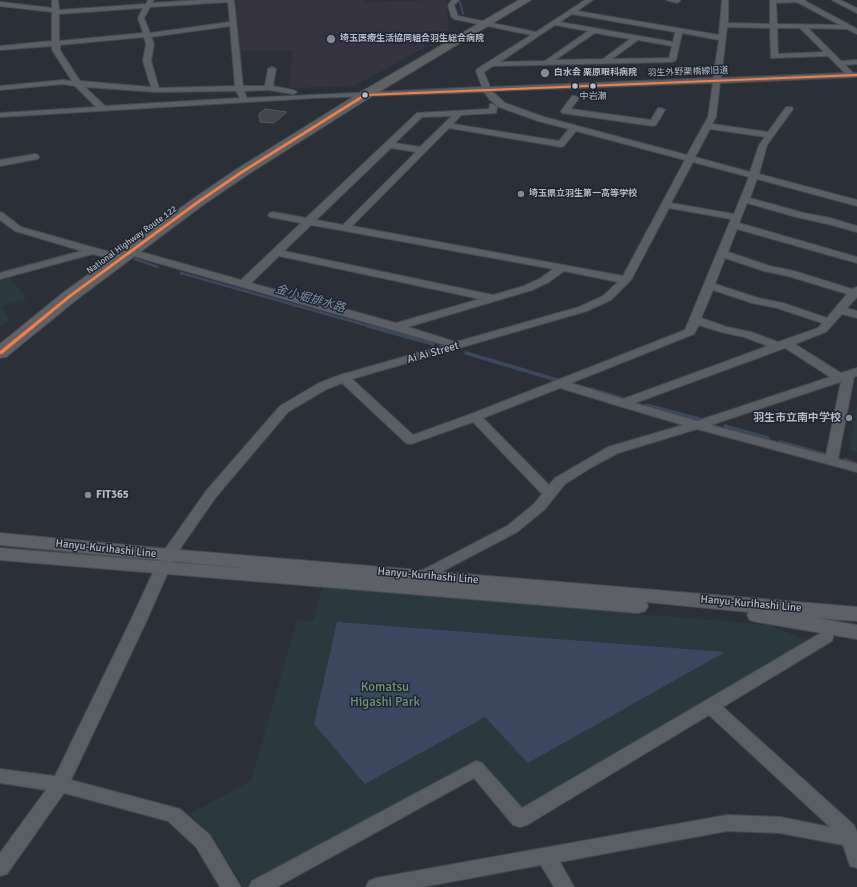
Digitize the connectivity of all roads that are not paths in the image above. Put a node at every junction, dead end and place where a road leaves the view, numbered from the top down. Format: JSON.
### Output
{"nodes":[{"id":1,"x":56,"y":0,"type":"edge"},
{"id":2,"x":230,"y":0,"type":"edge"},
{"id":3,"x":456,"y":0,"type":"edge"},
{"id":4,"x":516,"y":0,"type":"edge"},
{"id":5,"x":526,"y":0,"type":"edge"},
{"id":6,"x":590,"y":0,"type":"edge"},
{"id":7,"x":725,"y":0,"type":"edge"},
{"id":8,"x":774,"y":0,"type":"edge"},
{"id":9,"x":798,"y":0,"type":"edge"},
{"id":10,"x":803,"y":0,"type":"edge"},
{"id":11,"x":835,"y":0,"type":"edge"},
{"id":12,"x":150,"y":2,"type":"edge"},
{"id":13,"x":0,"y":4,"type":"edge"},
{"id":14,"x":55,"y":11,"type":"junction"},
{"id":15,"x":857,"y":11,"type":"edge"},
{"id":16,"x":571,"y":12,"type":"junction"},
{"id":17,"x":554,"y":23,"type":"junction"},
{"id":18,"x":233,"y":24,"type":"junction"},
{"id":19,"x":480,"y":24,"type":"junction"},
{"id":20,"x":724,"y":24,"type":"junction"},
{"id":21,"x":774,"y":25,"type":"junction"},
{"id":22,"x":802,"y":26,"type":"junction"},
{"id":23,"x":849,"y":27,"type":"junction"},
{"id":24,"x":594,"y":30,"type":"junction"},
{"id":25,"x":679,"y":30,"type":"junction"},
{"id":26,"x":857,"y":32,"type":"edge"},
{"id":27,"x":537,"y":34,"type":"junction"},
{"id":28,"x":147,"y":35,"type":"junction"},
{"id":29,"x":636,"y":38,"type":"junction"},
{"id":30,"x":722,"y":38,"type":"junction"},
{"id":31,"x":0,"y":39,"type":"edge"},
{"id":32,"x":56,"y":43,"type":"junction"},
{"id":33,"x":39,"y":44,"type":"junction"},
{"id":34,"x":676,"y":45,"type":"junction"},
{"id":35,"x":0,"y":48,"type":"edge"},
{"id":36,"x":830,"y":54,"type":"junction"},
{"id":37,"x":605,"y":61,"type":"junction"},
{"id":38,"x":857,"y":62,"type":"edge"},
{"id":39,"x":546,"y":63,"type":"junction"},
{"id":40,"x":838,"y":63,"type":"junction"},
{"id":41,"x":490,"y":64,"type":"junction"},
{"id":42,"x":272,"y":69,"type":"dead end"},
{"id":43,"x":854,"y":75,"type":"edge"},
{"id":44,"x":717,"y":81,"type":"junction"},
{"id":45,"x":77,"y":83,"type":"junction"},
{"id":46,"x":0,"y":88,"type":"edge"},
{"id":47,"x":269,"y":88,"type":"junction"},
{"id":48,"x":239,"y":89,"type":"junction"},
{"id":49,"x":156,"y":90,"type":"junction"},
{"id":50,"x":487,"y":90,"type":"junction"},
{"id":51,"x":359,"y":95,"type":"junction"},
{"id":52,"x":314,"y":96,"type":"junction"},
{"id":53,"x":575,"y":98,"type":"dead end"},
{"id":54,"x":244,"y":100,"type":"junction"},
{"id":55,"x":102,"y":108,"type":"junction"},
{"id":56,"x":789,"y":109,"type":"dead end"},
{"id":57,"x":565,"y":110,"type":"junction"},
{"id":58,"x":661,"y":110,"type":"dead end"},
{"id":59,"x":516,"y":111,"type":"junction"},
{"id":60,"x":459,"y":113,"type":"junction"},
{"id":61,"x":0,"y":115,"type":"edge"},
{"id":62,"x":550,"y":121,"type":"junction"},
{"id":63,"x":447,"y":126,"type":"junction"},
{"id":64,"x":707,"y":126,"type":"junction"},
{"id":65,"x":574,"y":128,"type":"junction"},
{"id":66,"x":770,"y":135,"type":"junction"},
{"id":67,"x":389,"y":145,"type":"junction"},
{"id":68,"x":422,"y":150,"type":"junction"},
{"id":69,"x":35,"y":157,"type":"dead end"},
{"id":70,"x":691,"y":158,"type":"junction"},
{"id":71,"x":0,"y":164,"type":"edge"},
{"id":72,"x":754,"y":176,"type":"junction"},
{"id":73,"x":744,"y":199,"type":"junction"},
{"id":74,"x":857,"y":203,"type":"edge"},
{"id":75,"x":666,"y":205,"type":"junction"},
{"id":76,"x":0,"y":215,"type":"edge"},
{"id":77,"x":273,"y":215,"type":"dead end"},
{"id":78,"x":735,"y":221,"type":"junction"},
{"id":79,"x":308,"y":222,"type":"junction"},
{"id":80,"x":345,"y":228,"type":"junction"},
{"id":81,"x":857,"y":229,"type":"edge"},
{"id":82,"x":92,"y":251,"type":"junction"},
{"id":83,"x":130,"y":252,"type":"junction"},
{"id":84,"x":276,"y":252,"type":"junction"},
{"id":85,"x":722,"y":254,"type":"junction"},
{"id":86,"x":109,"y":255,"type":"junction"},
{"id":87,"x":857,"y":260,"type":"edge"},
{"id":88,"x":562,"y":267,"type":"junction"},
{"id":89,"x":0,"y":276,"type":"edge"},
{"id":90,"x":626,"y":280,"type":"junction"},
{"id":91,"x":244,"y":283,"type":"junction"},
{"id":92,"x":709,"y":285,"type":"junction"},
{"id":93,"x":856,"y":291,"type":"edge"},
{"id":94,"x":492,"y":298,"type":"junction"},
{"id":95,"x":840,"y":310,"type":"junction"},
{"id":96,"x":857,"y":315,"type":"edge"},
{"id":97,"x":695,"y":320,"type":"junction"},
{"id":98,"x":829,"y":322,"type":"junction"},
{"id":99,"x":396,"y":327,"type":"junction"},
{"id":100,"x":0,"y":339,"type":"edge"},
{"id":101,"x":782,"y":344,"type":"junction"},
{"id":102,"x":455,"y":346,"type":"junction"},
{"id":103,"x":0,"y":353,"type":"edge"},
{"id":104,"x":849,"y":375,"type":"edge"},
{"id":105,"x":344,"y":378,"type":"junction"},
{"id":106,"x":560,"y":384,"type":"junction"},
{"id":107,"x":623,"y":403,"type":"junction"},
{"id":108,"x":476,"y":417,"type":"junction"},
{"id":109,"x":697,"y":426,"type":"junction"},
{"id":110,"x":831,"y":460,"type":"junction"},
{"id":111,"x":857,"y":468,"type":"edge"},
{"id":112,"x":550,"y":494,"type":"junction"},
{"id":113,"x":0,"y":539,"type":"edge"},
{"id":114,"x":0,"y":554,"type":"edge"},
{"id":115,"x":165,"y":562,"type":"junction"},
{"id":116,"x":424,"y":576,"type":"junction"},
{"id":117,"x":857,"y":608,"type":"edge"},
{"id":118,"x":753,"y":610,"type":"junction"},
{"id":119,"x":857,"y":614,"type":"edge"},
{"id":120,"x":857,"y":625,"type":"edge"},
{"id":121,"x":828,"y":627,"type":"junction"},
{"id":122,"x":857,"y":632,"type":"edge"},
{"id":123,"x":711,"y":706,"type":"junction"},
{"id":124,"x":0,"y":776,"type":"edge"},
{"id":125,"x":60,"y":784,"type":"junction"},
{"id":126,"x":853,"y":840,"type":"edge"},
{"id":127,"x":546,"y":856,"type":"junction"},
{"id":128,"x":857,"y":860,"type":"edge"},
{"id":129,"x":0,"y":868,"type":"edge"},
{"id":130,"x":231,"y":887,"type":"edge"},
{"id":131,"x":259,"y":887,"type":"edge"},
{"id":132,"x":376,"y":887,"type":"edge"},
{"id":133,"x":564,"y":887,"type":"edge"}],
"edges":[{"from":1,"to":14,"type":"street"},
{"from":2,"to":12,"type":"street"},
{"from":2,"to":18,"type":"street"},
{"from":3,"to":19,"type":"street"},
{"from":4,"to":19,"type":"highway","name":"National Highway Route 122"},
{"from":5,"to":19,"type":"highway","name":"National Highway Route 122"},
{"from":6,"to":16,"type":"street"},
{"from":7,"to":20,"type":"street","name":"Ai Ai Street"},
{"from":8,"to":9,"type":"street"},
{"from":8,"to":21,"type":"street"},
{"from":9,"to":10,"type":"street"},
{"from":9,"to":23,"type":"street"},
{"from":11,"to":15,"type":"street"},
{"from":12,"to":14,"type":"street"},
{"from":12,"to":28,"type":"street"},
{"from":13,"to":14,"type":"street"},
{"from":14,"to":32,"type":"street"},
{"from":16,"to":17,"type":"street"},
{"from":16,"to":25,"type":"street"},
{"from":17,"to":24,"type":"street"},
{"from":17,"to":27,"type":"street"},
{"from":18,"to":28,"type":"street"},
{"from":18,"to":48,"type":"street"},
{"from":19,"to":27,"type":"street"},
{"from":19,"to":51,"type":"highway","name":"National Highway Route 122"},
{"from":20,"to":21,"type":"street"},
{"from":20,"to":30,"type":"street","name":"Ai Ai Street"},
{"from":21,"to":22,"type":"street"},
{"from":21,"to":36,"type":"street"},
{"from":22,"to":23,"type":"street"},
{"from":22,"to":36,"type":"street"},
{"from":23,"to":26,"type":"street"},
{"from":24,"to":29,"type":"street"},
{"from":24,"to":39,"type":"street"},
{"from":25,"to":30,"type":"street"},
{"from":25,"to":34,"type":"street"},
{"from":27,"to":41,"type":"street"},
{"from":28,"to":32,"type":"street"},
{"from":28,"to":49,"type":"street"},
{"from":29,"to":34,"type":"street"},
{"from":29,"to":37,"type":"street"},
{"from":30,"to":44,"type":"street","name":"Ai Ai Street"},
{"from":31,"to":33,"type":"street"},
{"from":32,"to":33,"type":"street"},
{"from":32,"to":45,"type":"street"},
{"from":33,"to":35,"type":"street"},
{"from":34,"to":37,"type":"street"},
{"from":36,"to":40,"type":"street"},
{"from":37,"to":39,"type":"street"},
{"from":38,"to":40,"type":"street"},
{"from":39,"to":41,"type":"street"},
{"from":40,"to":43,"type":"street"},
{"from":41,"to":50,"type":"street"},
{"from":42,"to":47,"type":"street"},
{"from":43,"to":44,"type":"street","name":"羽生外野栗橋線旧道"},
{"from":44,"to":50,"type":"street","name":"羽生外野栗橋線旧道"},
{"from":44,"to":64,"type":"street","name":"Ai Ai Street"},
{"from":45,"to":46,"type":"street"},
{"from":45,"to":49,"type":"street"},
{"from":45,"to":55,"type":"street"},
{"from":47,"to":48,"type":"street"},
{"from":47,"to":52,"type":"street"},
{"from":48,"to":49,"type":"street"},
{"from":48,"to":54,"type":"street"},
{"from":50,"to":51,"type":"street","name":"羽生外野栗橋線旧道"},
{"from":50,"to":59,"type":"street"},
{"from":51,"to":52,"type":"street","name":"羽生外野栗橋線旧道"},
{"from":51,"to":83,"type":"highway","name":"National Highway Route 122"},
{"from":51,"to":86,"type":"highway","name":"National Highway Route 122"},
{"from":52,"to":54,"type":"street"},
{"from":53,"to":57,"type":"street"},
{"from":54,"to":55,"type":"street"},
{"from":55,"to":61,"type":"street"},
{"from":56,"to":66,"type":"street"},
{"from":57,"to":58,"type":"street"},
{"from":57,"to":62,"type":"street"},
{"from":59,"to":60,"type":"street"},
{"from":59,"to":62,"type":"street"},
{"from":60,"to":63,"type":"street"},
{"from":60,"to":67,"type":"street"},
{"from":62,"to":65,"type":"street"},
{"from":63,"to":65,"type":"street"},
{"from":63,"to":68,"type":"street"},
{"from":64,"to":66,"type":"street"},
{"from":64,"to":70,"type":"street","name":"Ai Ai Street"},
{"from":65,"to":70,"type":"street"},
{"from":66,"to":72,"type":"street"},
{"from":67,"to":68,"type":"street"},
{"from":67,"to":79,"type":"street"},
{"from":68,"to":80,"type":"street"},
{"from":69,"to":71,"type":"street"},
{"from":70,"to":72,"type":"street"},
{"from":70,"to":75,"type":"street","name":"Ai Ai Street"},
{"from":72,"to":73,"type":"street"},
{"from":72,"to":74,"type":"street"},
{"from":73,"to":78,"type":"street"},
{"from":73,"to":81,"type":"street"},
{"from":75,"to":78,"type":"street"},
{"from":75,"to":90,"type":"street","name":"Ai Ai Street"},
{"from":76,"to":82,"type":"street"},
{"from":77,"to":79,"type":"street"},
{"from":78,"to":85,"type":"street"},
{"from":78,"to":87,"type":"street"},
{"from":79,"to":80,"type":"street"},
{"from":79,"to":84,"type":"street"},
{"from":80,"to":88,"type":"street"},
{"from":82,"to":86,"type":"street"},
{"from":82,"to":89,"type":"street"},
{"from":83,"to":91,"type":"street"},
{"from":83,"to":103,"type":"highway","name":"National Highway Route 122"},
{"from":84,"to":91,"type":"street"},
{"from":84,"to":94,"type":"street"},
{"from":85,"to":92,"type":"street"},
{"from":85,"to":93,"type":"street"},
{"from":86,"to":100,"type":"highway","name":"National Highway Route 122"},
{"from":88,"to":90,"type":"street"},
{"from":88,"to":94,"type":"street"},
{"from":90,"to":102,"type":"street","name":"Ai Ai Street"},
{"from":91,"to":99,"type":"street"},
{"from":92,"to":97,"type":"street"},
{"from":92,"to":98,"type":"street"},
{"from":93,"to":95,"type":"street"},
{"from":94,"to":99,"type":"street"},
{"from":95,"to":96,"type":"street"},
{"from":95,"to":98,"type":"street"},
{"from":97,"to":101,"type":"street"},
{"from":97,"to":106,"type":"street"},
{"from":98,"to":101,"type":"street"},
{"from":99,"to":102,"type":"street"},
{"from":101,"to":104,"type":"street"},
{"from":101,"to":107,"type":"street"},
{"from":102,"to":105,"type":"street","name":"Ai Ai Street"},
{"from":104,"to":109,"type":"street"},
{"from":104,"to":110,"type":"street"},
{"from":105,"to":108,"type":"street"},
{"from":105,"to":115,"type":"street","name":"Ai Ai Street"},
{"from":106,"to":107,"type":"street"},
{"from":106,"to":108,"type":"street"},
{"from":107,"to":109,"type":"street"},
{"from":108,"to":112,"type":"street"},
{"from":109,"to":110,"type":"street"},
{"from":109,"to":112,"type":"street"},
{"from":110,"to":111,"type":"street"},
{"from":112,"to":116,"type":"street"},
{"from":113,"to":115,"type":"main road","name":"Hanyu-Kurihashi Line"},
{"from":114,"to":115,"type":"main road","name":"Hanyu-Kurihashi Line"},
{"from":115,"to":116,"type":"main road","name":"Hanyu-Kurihashi Line"},
{"from":115,"to":118,"type":"main road","name":"Hanyu-Kurihashi Line"},
{"from":115,"to":125,"type":"street","name":"Ai Ai Street"},
{"from":116,"to":118,"type":"main road","name":"Hanyu-Kurihashi Line"},
{"from":117,"to":118,"type":"main road"},
{"from":118,"to":119,"type":"main road","name":"Hanyu-Kurihashi Line"},
{"from":118,"to":120,"type":"main road","name":"Hanyu-Kurihashi Line"},
{"from":118,"to":121,"type":"main road"},
{"from":121,"to":122,"type":"main road"},
{"from":121,"to":123,"type":"street"},
{"from":123,"to":126,"type":"street"},
{"from":123,"to":131,"type":"street"},
{"from":124,"to":125,"type":"street"},
{"from":125,"to":129,"type":"street","name":"Ai Ai Street"},
{"from":125,"to":130,"type":"street"},
{"from":126,"to":127,"type":"street"},
{"from":126,"to":128,"type":"street"},
{"from":127,"to":132,"type":"street"},
{"from":127,"to":133,"type":"street"}]}
